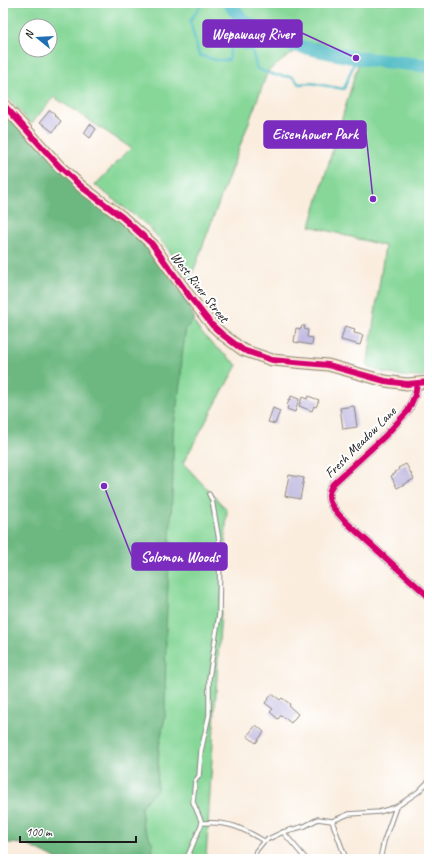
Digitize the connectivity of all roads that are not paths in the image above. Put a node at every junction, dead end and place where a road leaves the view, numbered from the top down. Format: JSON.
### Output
{"nodes":[{"id":1,"x":3,"y":104,"type":"edge"},
{"id":2,"x":429,"y":382,"type":"edge"},
{"id":3,"x":417,"y":384,"type":"junction"},
{"id":4,"x":209,"y":494,"type":"dead end"},
{"id":5,"x":429,"y":597,"type":"edge"},
{"id":6,"x":429,"y":781,"type":"edge"},
{"id":7,"x":396,"y":807,"type":"junction"},
{"id":8,"x":332,"y":820,"type":"junction"},
{"id":9,"x":202,"y":822,"type":"junction"},
{"id":10,"x":283,"y":832,"type":"junction"},
{"id":11,"x":264,"y":841,"type":"junction"},
{"id":12,"x":187,"y":858,"type":"dead end"},
{"id":13,"x":254,"y":859,"type":"edge"},
{"id":14,"x":306,"y":859,"type":"edge"},
{"id":15,"x":346,"y":859,"type":"edge"},
{"id":16,"x":380,"y":859,"type":"edge"}],
"edges":[{"from":1,"to":3,"type":"street","name":"West River Street"},
{"from":2,"to":3,"type":"street","name":"West River Street"},
{"from":3,"to":5,"type":"street","name":"Fresh Meadow Lane"},
{"from":4,"to":9,"type":"lane"},
{"from":6,"to":7,"type":"lane"},
{"from":7,"to":8,"type":"lane"},
{"from":7,"to":16,"type":"lane"},
{"from":8,"to":10,"type":"lane"},
{"from":8,"to":15,"type":"lane"},
{"from":9,"to":11,"type":"lane"},
{"from":9,"to":12,"type":"lane"},
{"from":10,"to":11,"type":"lane"},
{"from":10,"to":14,"type":"lane"},
{"from":11,"to":13,"type":"lane"}]}
